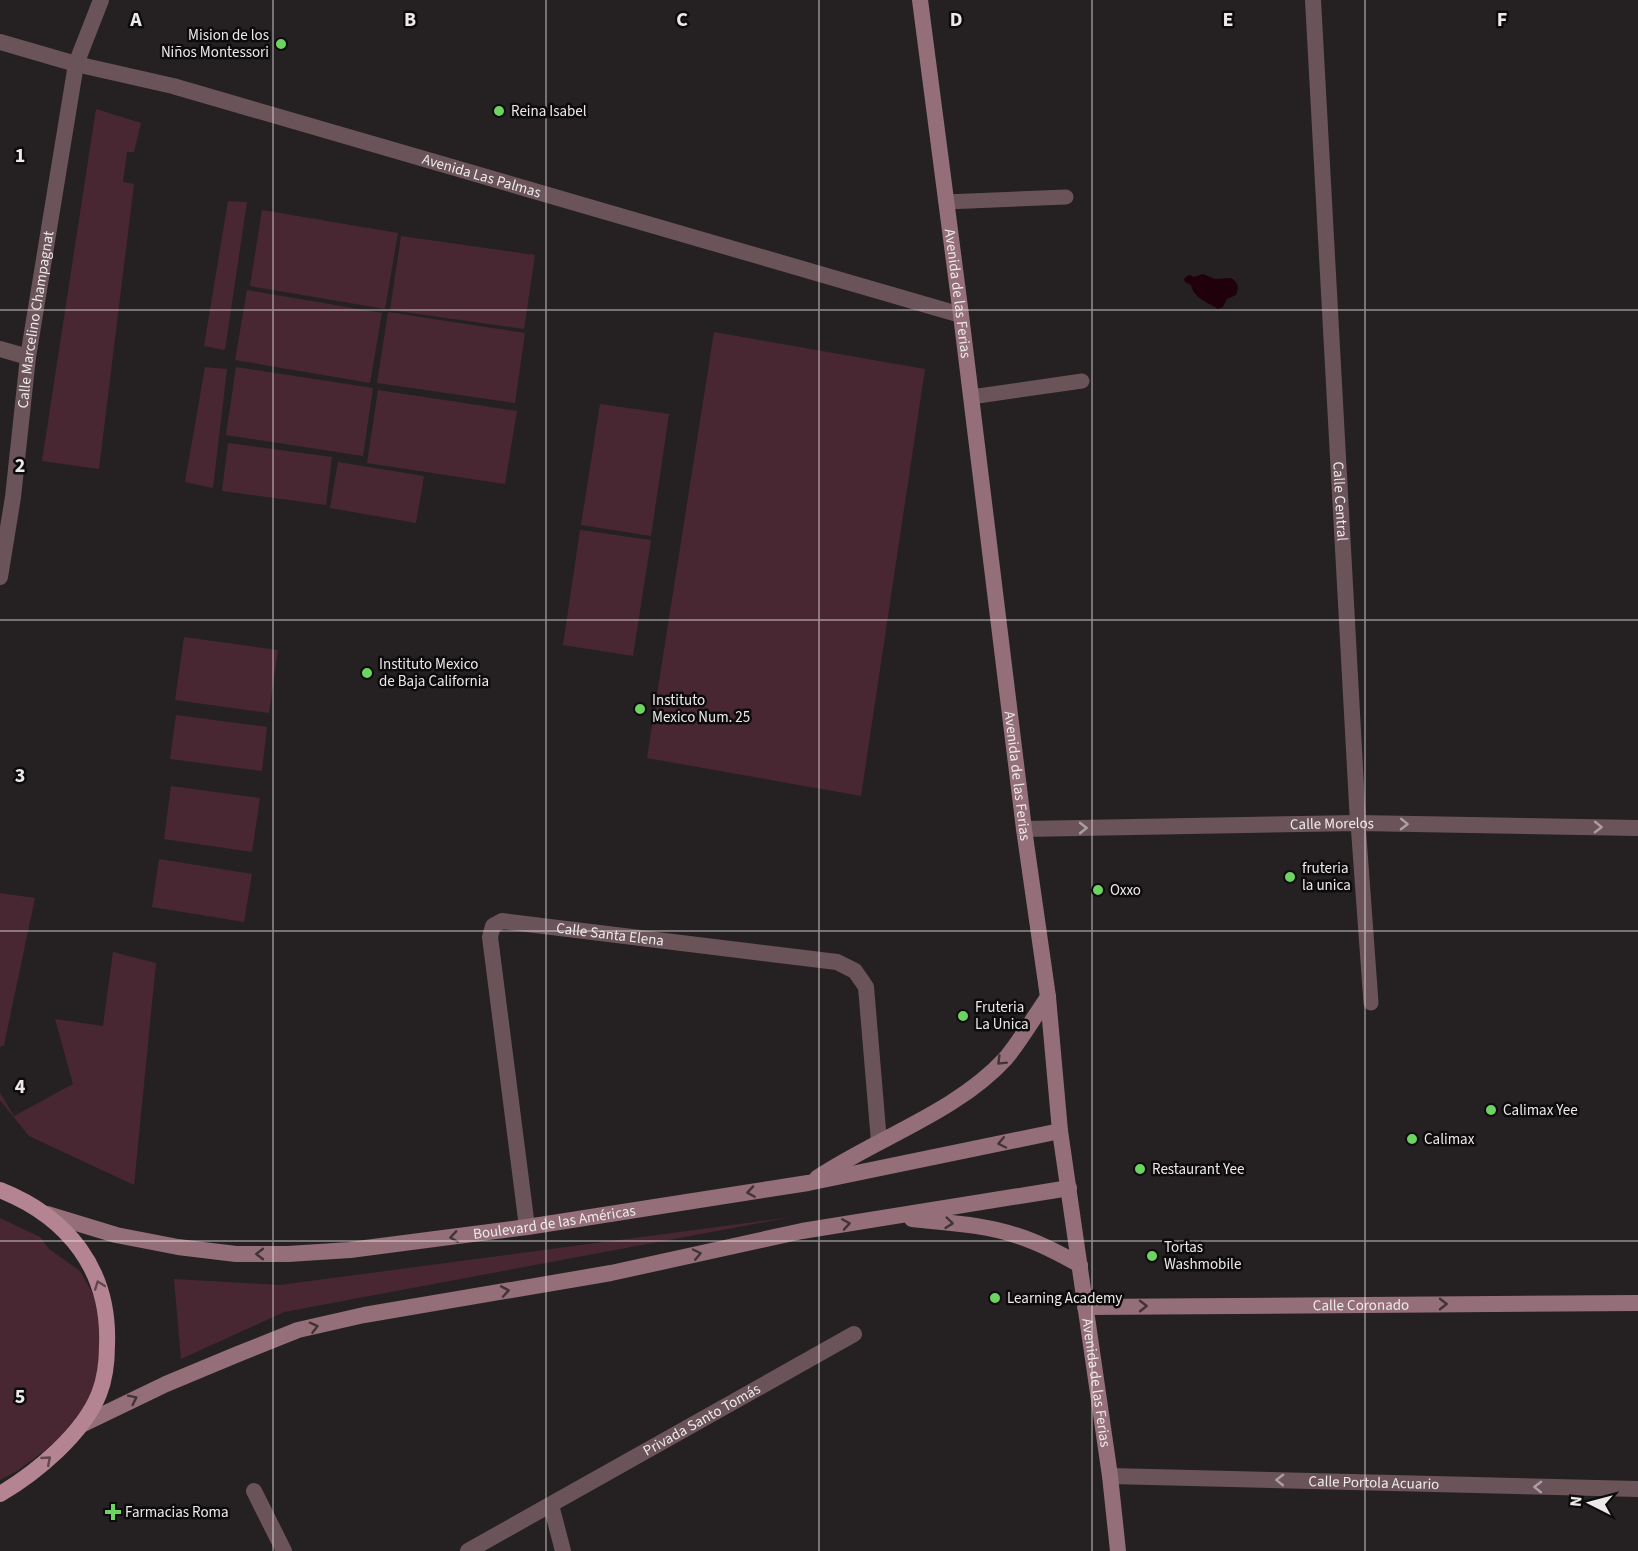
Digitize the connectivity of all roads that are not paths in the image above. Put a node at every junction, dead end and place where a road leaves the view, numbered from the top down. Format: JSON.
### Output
{"nodes":[{"id":1,"x":101,"y":0,"type":"edge"},
{"id":2,"x":920,"y":0,"type":"edge"},
{"id":3,"x":1313,"y":0,"type":"edge"},
{"id":4,"x":0,"y":42,"type":"edge"},
{"id":5,"x":76,"y":64,"type":"junction"},
{"id":6,"x":1066,"y":197,"type":"dead end"},
{"id":7,"x":946,"y":202,"type":"junction"},
{"id":8,"x":961,"y":315,"type":"junction"},
{"id":9,"x":0,"y":349,"type":"edge"},
{"id":10,"x":28,"y":357,"type":"junction"},
{"id":11,"x":1082,"y":381,"type":"dead end"},
{"id":12,"x":971,"y":397,"type":"junction"},
{"id":13,"x":0,"y":577,"type":"edge"},
{"id":14,"x":1358,"y":823,"type":"junction"},
{"id":15,"x":1638,"y":828,"type":"edge"},
{"id":16,"x":1024,"y":830,"type":"junction"},
{"id":17,"x":1048,"y":998,"type":"junction"},
{"id":18,"x":1371,"y":1003,"type":"dead end"},
{"id":19,"x":1060,"y":1131,"type":"junction"},
{"id":20,"x":879,"y":1142,"type":"junction"},
{"id":21,"x":808,"y":1183,"type":"junction"},
{"id":22,"x":1069,"y":1188,"type":"junction"},
{"id":23,"x":0,"y":1190,"type":"edge"},
{"id":24,"x":47,"y":1214,"type":"junction"},
{"id":25,"x":890,"y":1217,"type":"junction"},
{"id":26,"x":527,"y":1227,"type":"junction"},
{"id":27,"x":1080,"y":1264,"type":"junction"},
{"id":28,"x":1638,"y":1303,"type":"edge"},
{"id":29,"x":1085,"y":1307,"type":"junction"},
{"id":30,"x":854,"y":1334,"type":"dead end"},
{"id":31,"x":81,"y":1425,"type":"junction"},
{"id":32,"x":1110,"y":1476,"type":"junction"},
{"id":33,"x":1638,"y":1489,"type":"edge"},
{"id":34,"x":254,"y":1491,"type":"dead end"},
{"id":35,"x":1,"y":1496,"type":"edge"},
{"id":36,"x":551,"y":1505,"type":"junction"},
{"id":37,"x":284,"y":1551,"type":"edge"},
{"id":38,"x":468,"y":1551,"type":"edge"},
{"id":39,"x":563,"y":1551,"type":"edge"},
{"id":40,"x":1118,"y":1551,"type":"edge"}],
"edges":[{"from":1,"to":5,"type":"street","name":"Calle Marcelino Champagnat"},
{"from":2,"to":7,"type":"main road","name":"Avenida de las Ferias"},
{"from":3,"to":14,"type":"street","name":"Calle Central"},
{"from":4,"to":5,"type":"street","name":"Avenida Las Palmas"},
{"from":5,"to":8,"type":"street","name":"Avenida Las Palmas"},
{"from":5,"to":10,"type":"street","name":"Calle Marcelino Champagnat"},
{"from":6,"to":7,"type":"lane"},
{"from":7,"to":8,"type":"main road","name":"Avenida de las Ferias"},
{"from":8,"to":12,"type":"main road","name":"Avenida de las Ferias"},
{"from":9,"to":10,"type":"street"},
{"from":10,"to":13,"type":"street","name":"Calle Marcelino Champagnat"},
{"from":11,"to":12,"type":"lane"},
{"from":12,"to":16,"type":"main road","name":"Avenida de las Ferias"},
{"from":14,"to":15,"type":"street","name":"Calle Morelos","one_way":true},
{"from":16,"to":14,"type":"street","name":"Calle Morelos","one_way":true},
{"from":14,"to":18,"type":"lane","name":"Calle Central"},
{"from":16,"to":17,"type":"main road","name":"Avenida de las Ferias"},
{"from":17,"to":19,"type":"main road","name":"Avenida de las Ferias"},
{"from":17,"to":20,"type":"main road","one_way":true},
{"from":19,"to":21,"type":"main road","name":"Boulevard de las Américas","one_way":true},
{"from":19,"to":22,"type":"main road","name":"Avenida de las Ferias"},
{"from":20,"to":21,"type":"main road"},
{"from":20,"to":26,"type":"street","name":"Calle Santa Elena"},
{"from":21,"to":26,"type":"main road","name":"Boulevard de las Américas","one_way":true},
{"from":22,"to":25,"type":"main road"},
{"from":22,"to":27,"type":"main road","name":"Avenida de las Ferias"},
{"from":23,"to":24,"type":"main road"},
{"from":26,"to":24,"type":"main road","name":"Boulevard de las Américas","one_way":true},
{"from":31,"to":24,"type":"main road","one_way":true},
{"from":25,"to":27,"type":"main road","one_way":true},
{"from":31,"to":25,"type":"main road","one_way":true},
{"from":27,"to":29,"type":"main road","name":"Avenida de las Ferias"},
{"from":29,"to":28,"type":"main road","name":"Calle Coronado","one_way":true},
{"from":29,"to":32,"type":"main road","name":"Avenida de las Ferias"},
{"from":30,"to":36,"type":"street","name":"Privada Santo Tomás"},
{"from":35,"to":31,"type":"main road","one_way":true},
{"from":33,"to":32,"type":"street","name":"Calle Portola Acuario","one_way":true},
{"from":32,"to":40,"type":"main road","name":"Avenida de las Ferias"},
{"from":34,"to":37,"type":"street"},
{"from":36,"to":38,"type":"street","name":"Privada Santo Tomás"},
{"from":36,"to":39,"type":"street"}]}
